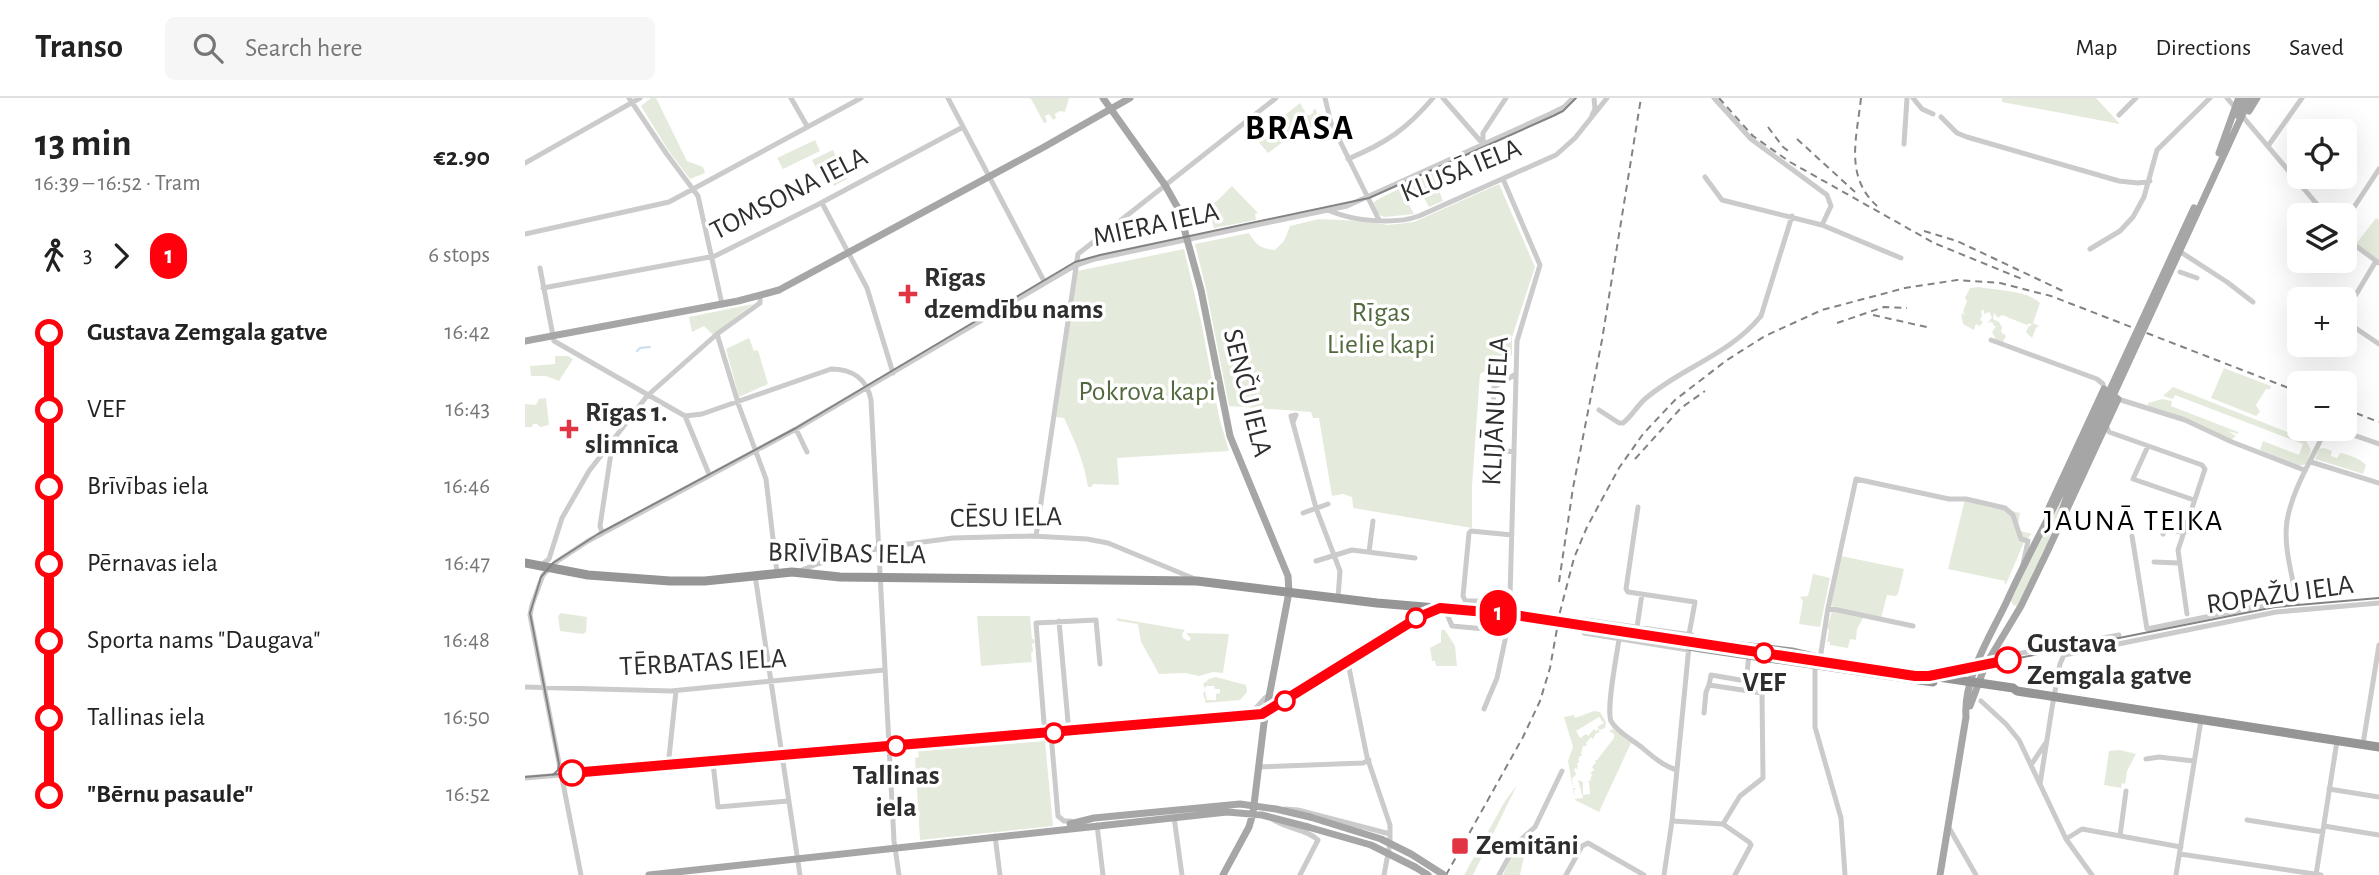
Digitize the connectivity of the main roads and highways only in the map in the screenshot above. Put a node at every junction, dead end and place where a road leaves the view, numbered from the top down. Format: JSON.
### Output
{"nodes":[{"id":1,"x":1103,"y":98,"type":"edge"},
{"id":2,"x":1130,"y":98,"type":"edge"},
{"id":3,"x":2238,"y":98,"type":"edge"},
{"id":4,"x":2245,"y":98,"type":"edge"},
{"id":5,"x":2250,"y":98,"type":"edge"},
{"id":6,"x":2257,"y":98,"type":"edge"},
{"id":7,"x":1111,"y":108,"type":"junction"},
{"id":8,"x":2222,"y":154,"type":"junction"},
{"id":9,"x":525,"y":341,"type":"edge"},
{"id":10,"x":2086,"y":447,"type":"junction"},
{"id":11,"x":2039,"y":532,"type":"junction"},
{"id":12,"x":2048,"y":550,"type":"junction"},
{"id":13,"x":525,"y":563,"type":"edge"},
{"id":14,"x":1289,"y":592,"type":"junction"},
{"id":15,"x":2007,"y":599,"type":"junction"},
{"id":16,"x":2021,"y":606,"type":"junction"},
{"id":17,"x":1688,"y":642,"type":"junction"},
{"id":18,"x":1817,"y":662,"type":"junction"},
{"id":19,"x":1977,"y":663,"type":"junction"},
{"id":20,"x":1913,"y":674,"type":"junction"},
{"id":21,"x":1974,"y":686,"type":"junction"},
{"id":22,"x":2379,"y":747,"type":"edge"},
{"id":23,"x":1253,"y":809,"type":"junction"},
{"id":24,"x":1095,"y":821,"type":"junction"},
{"id":25,"x":649,"y":875,"type":"edge"},
{"id":26,"x":1223,"y":875,"type":"edge"},
{"id":27,"x":1428,"y":875,"type":"edge"},
{"id":28,"x":1444,"y":875,"type":"edge"},
{"id":29,"x":1940,"y":875,"type":"edge"}],
"edges":[{"from":1,"to":7,"type":"main road","name":"SENČU IELA"},
{"from":2,"to":7,"type":"main road"},
{"from":3,"to":8,"type":"main road","bridge":true},
{"from":4,"to":8,"type":"main road","bridge":true},
{"from":5,"to":8,"type":"main road","bridge":true},
{"from":6,"to":8,"type":"main road","bridge":true},
{"from":7,"to":9,"type":"main road"},
{"from":7,"to":14,"type":"main road","name":"SENČU IELA"},
{"from":8,"to":10,"type":"main road","bridge":true},
{"from":10,"to":11,"type":"main road"},
{"from":10,"to":12,"type":"main road"},
{"from":11,"to":12,"type":"main road"},
{"from":11,"to":15,"type":"main road"},
{"from":12,"to":16,"type":"main road"},
{"from":13,"to":14,"type":"highway","name":"BRĪVĪBAS IELA"},
{"from":14,"to":17,"type":"highway","name":"BRĪVĪBAS IELA","bridge":true},
{"from":14,"to":23,"type":"main road"},
{"from":15,"to":16,"type":"main road"},
{"from":15,"to":19,"type":"main road"},
{"from":16,"to":21,"type":"main road"},
{"from":17,"to":18,"type":"highway"},
{"from":17,"to":18,"type":"highway"},
{"from":18,"to":20,"type":"highway"},
{"from":18,"to":21,"type":"highway"},
{"from":19,"to":20,"type":"main road"},
{"from":19,"to":21,"type":"main road"},
{"from":20,"to":21,"type":"highway"},
{"from":21,"to":22,"type":"highway"},
{"from":21,"to":29,"type":"main road"},
{"from":23,"to":24,"type":"main road"},
{"from":23,"to":24,"type":"main road"},
{"from":23,"to":26,"type":"main road"},
{"from":23,"to":27,"type":"main road","bridge":true},
{"from":23,"to":28,"type":"main road","bridge":true},
{"from":24,"to":25,"type":"main road"}]}
